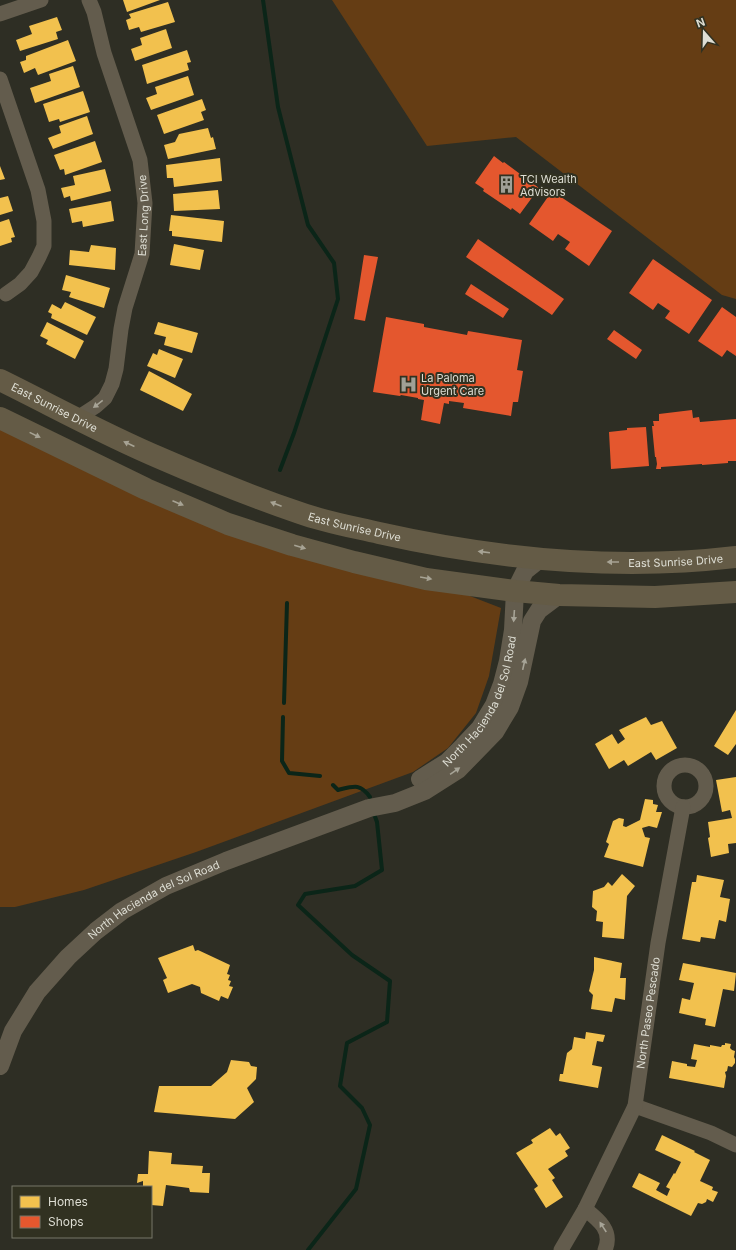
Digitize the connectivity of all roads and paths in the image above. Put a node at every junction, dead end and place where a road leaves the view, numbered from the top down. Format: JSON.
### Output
{"nodes":[{"id":1,"x":41,"y":0,"type":"edge"},
{"id":2,"x":88,"y":0,"type":"edge"},
{"id":3,"x":0,"y":14,"type":"edge"},
{"id":4,"x":0,"y":79,"type":"edge"},
{"id":5,"x":6,"y":294,"type":"dead end"},
{"id":6,"x":0,"y":380,"type":"edge"},
{"id":7,"x":0,"y":418,"type":"edge"},
{"id":8,"x":76,"y":419,"type":"junction"},
{"id":9,"x":159,"y":458,"type":"junction"},
{"id":10,"x":146,"y":489,"type":"junction"},
{"id":11,"x":736,"y":557,"type":"edge"},
{"id":12,"x":540,"y":559,"type":"junction"},
{"id":13,"x":515,"y":591,"type":"junction"},
{"id":14,"x":736,"y":592,"type":"edge"},
{"id":15,"x":559,"y":595,"type":"junction"},
{"id":16,"x":683,"y":807,"type":"dead end"},
{"id":17,"x":369,"y":808,"type":"junction"},
{"id":18,"x":0,"y":1066,"type":"edge"},
{"id":19,"x":635,"y":1106,"type":"junction"},
{"id":20,"x":736,"y":1144,"type":"edge"},
{"id":21,"x":585,"y":1209,"type":"junction"},
{"id":22,"x":561,"y":1250,"type":"edge"},
{"id":23,"x":605,"y":1250,"type":"edge"}],
"edges":[{"from":1,"to":3,"type":"street"},
{"from":2,"to":8,"type":"street","name":"East Long Drive","one_way":true},
{"from":4,"to":5,"type":"street"},
{"from":6,"to":8,"type":"main road","name":"East Sunrise Drive"},
{"from":7,"to":10,"type":"main road","one_way":true},
{"from":9,"to":8,"type":"main road","name":"East Sunrise Drive","one_way":true},
{"from":9,"to":10,"type":"main road"},
{"from":12,"to":9,"type":"main road","name":"East Sunrise Drive","one_way":true},
{"from":10,"to":13,"type":"main road","one_way":true},
{"from":11,"to":12,"type":"main road","name":"East Sunrise Drive","one_way":true},
{"from":12,"to":13,"type":"street","name":"North Hacienda del Sol Road"},
{"from":13,"to":15,"type":"main road"},
{"from":13,"to":17,"type":"street","name":"North Hacienda del Sol Road","one_way":true},
{"from":14,"to":15,"type":"main road"},
{"from":17,"to":15,"type":"street","name":"North Hacienda del Sol Road","one_way":true},
{"from":16,"to":19,"type":"street","name":"North Paseo Pescado"},
{"from":17,"to":18,"type":"street","name":"North Hacienda del Sol Road"},
{"from":19,"to":20,"type":"street"},
{"from":19,"to":21,"type":"street","name":"North Paseo Pescado"},
{"from":21,"to":22,"type":"street","name":"North Paseo Pescado"},
{"from":23,"to":21,"type":"street","one_way":true}]}
